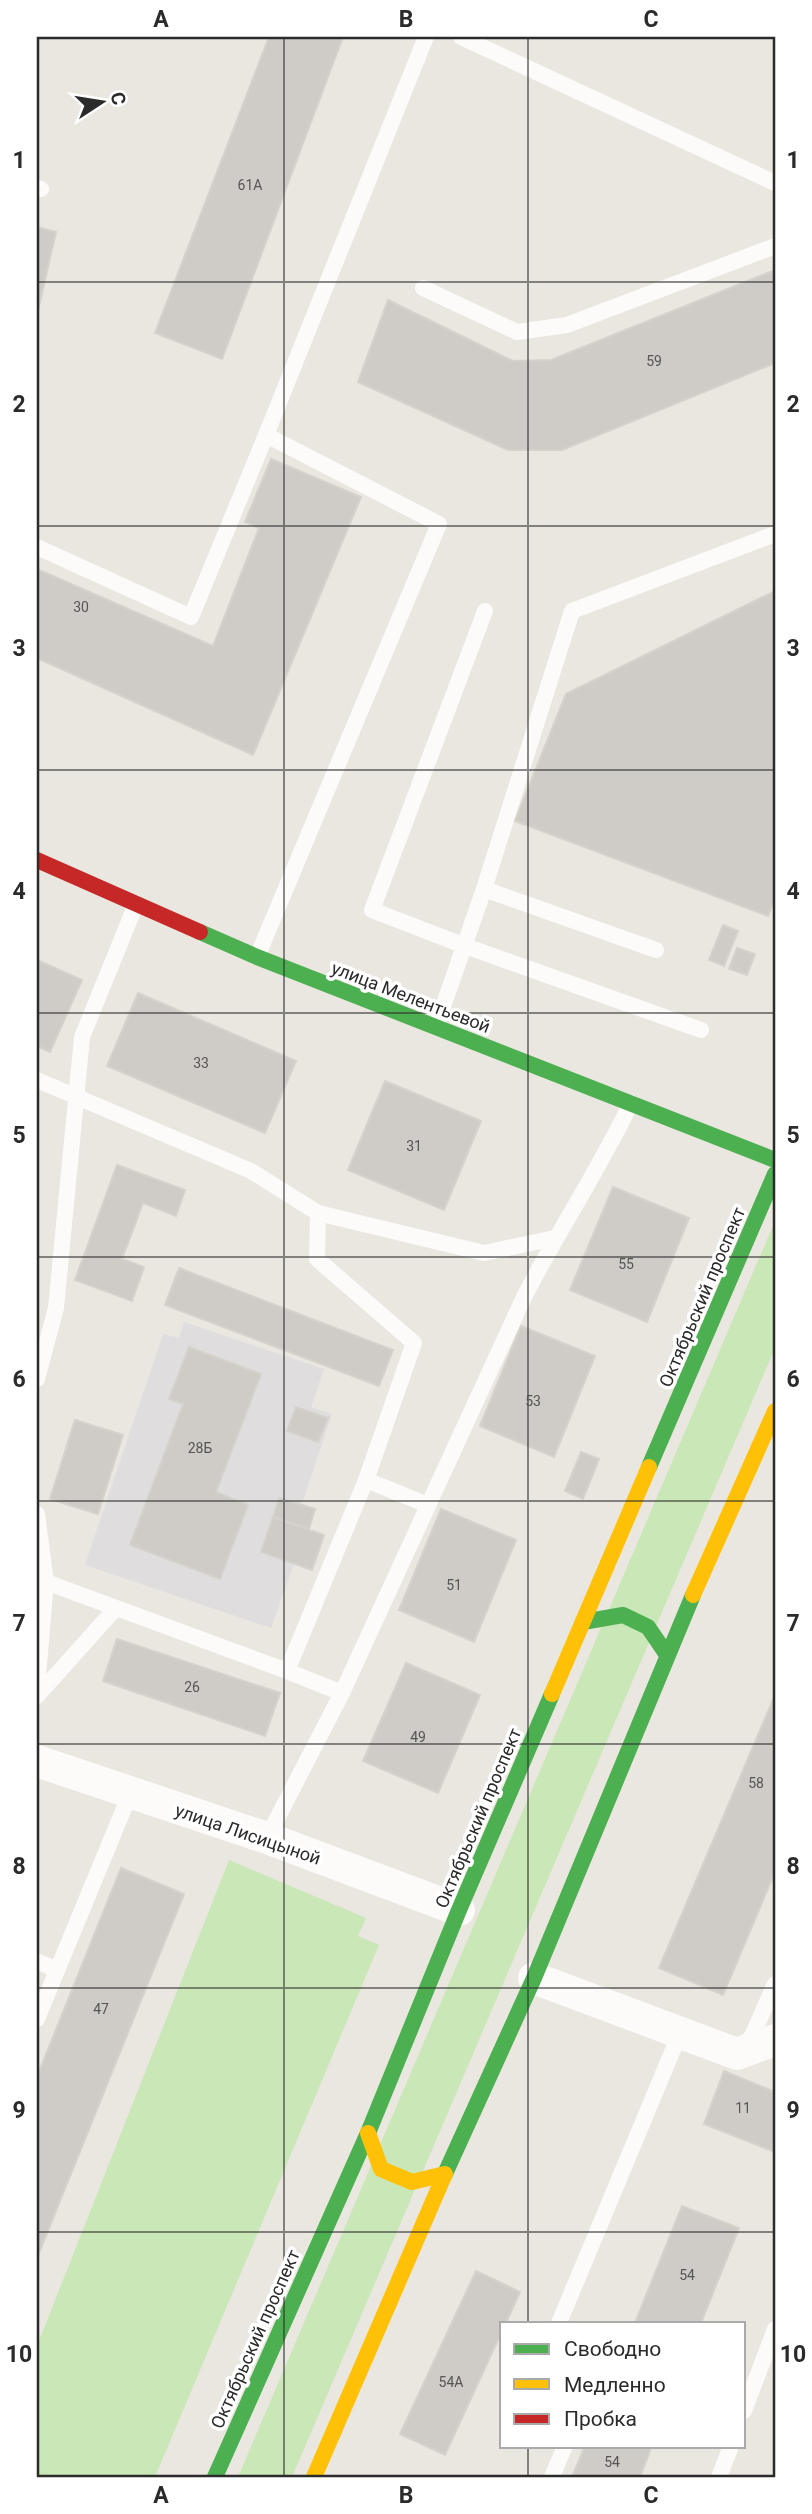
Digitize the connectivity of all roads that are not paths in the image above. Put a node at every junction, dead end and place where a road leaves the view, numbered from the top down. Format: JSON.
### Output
{"nodes":[{"id":1,"x":426,"y":37,"type":"edge"},
{"id":2,"x":461,"y":37,"type":"edge"},
{"id":3,"x":775,"y":183,"type":"edge"},
{"id":4,"x":775,"y":246,"type":"edge"},
{"id":5,"x":422,"y":288,"type":"dead end"},
{"id":6,"x":266,"y":435,"type":"junction"},
{"id":7,"x":775,"y":534,"type":"edge"},
{"id":8,"x":37,"y":547,"type":"edge"},
{"id":9,"x":485,"y":611,"type":"dead end"},
{"id":10,"x":37,"y":860,"type":"edge"},
{"id":11,"x":484,"y":889,"type":"junction"},
{"id":12,"x":136,"y":904,"type":"junction"},
{"id":13,"x":466,"y":946,"type":"junction"},
{"id":14,"x":656,"y":950,"type":"dead end"},
{"id":15,"x":257,"y":957,"type":"junction"},
{"id":16,"x":436,"y":1027,"type":"junction"},
{"id":17,"x":701,"y":1030,"type":"dead end"},
{"id":18,"x":37,"y":1080,"type":"edge"},
{"id":19,"x":76,"y":1095,"type":"junction"},
{"id":20,"x":631,"y":1103,"type":"junction"},
{"id":21,"x":775,"y":1160,"type":"edge"},
{"id":22,"x":775,"y":1174,"type":"edge"},
{"id":23,"x":318,"y":1213,"type":"junction"},
{"id":24,"x":555,"y":1238,"type":"junction"},
{"id":25,"x":37,"y":1379,"type":"edge"},
{"id":26,"x":775,"y":1411,"type":"edge"},
{"id":27,"x":366,"y":1480,"type":"junction"},
{"id":28,"x":428,"y":1505,"type":"junction"},
{"id":29,"x":37,"y":1514,"type":"edge"},
{"id":30,"x":46,"y":1582,"type":"junction"},
{"id":31,"x":116,"y":1608,"type":"junction"},
{"id":32,"x":583,"y":1622,"type":"junction"},
{"id":33,"x":667,"y":1655,"type":"junction"},
{"id":34,"x":287,"y":1671,"type":"junction"},
{"id":35,"x":37,"y":1688,"type":"edge"},
{"id":36,"x":342,"y":1693,"type":"junction"},
{"id":37,"x":37,"y":1696,"type":"edge"},
{"id":38,"x":37,"y":1761,"type":"edge"},
{"id":39,"x":130,"y":1794,"type":"junction"},
{"id":40,"x":267,"y":1838,"type":"junction"},
{"id":41,"x":459,"y":1910,"type":"junction"},
{"id":42,"x":37,"y":1961,"type":"edge"},
{"id":43,"x":57,"y":1969,"type":"junction"},
{"id":44,"x":534,"y":1978,"type":"junction"},
{"id":45,"x":775,"y":1983,"type":"edge"},
{"id":46,"x":37,"y":2019,"type":"edge"},
{"id":47,"x":680,"y":2033,"type":"junction"},
{"id":48,"x":775,"y":2040,"type":"edge"},
{"id":49,"x":737,"y":2054,"type":"junction"},
{"id":50,"x":368,"y":2133,"type":"junction"},
{"id":51,"x":445,"y":2175,"type":"junction"},
{"id":52,"x":559,"y":2322,"type":"edge"},
{"id":53,"x":775,"y":2329,"type":"edge"},
{"id":54,"x":746,"y":2407,"type":"edge"},
{"id":55,"x":564,"y":2448,"type":"edge"},
{"id":56,"x":730,"y":2448,"type":"edge"},
{"id":57,"x":215,"y":2477,"type":"edge"},
{"id":58,"x":314,"y":2477,"type":"edge"},
{"id":59,"x":552,"y":2477,"type":"edge"},
{"id":60,"x":719,"y":2477,"type":"edge"}],
"edges":[{"from":1,"to":6,"type":"lane"},
{"from":2,"to":3,"type":"lane"},
{"from":4,"to":5,"type":"lane"},
{"from":6,"to":8,"type":"lane"},
{"from":6,"to":15,"type":"lane"},
{"from":7,"to":11,"type":"lane"},
{"from":9,"to":13,"type":"lane"},
{"from":10,"to":12,"type":"main road","name":"улица Мелентьевой"},
{"from":11,"to":13,"type":"lane"},
{"from":11,"to":14,"type":"lane"},
{"from":12,"to":15,"type":"main road","name":"улица Мелентьевой"},
{"from":12,"to":19,"type":"lane"},
{"from":13,"to":16,"type":"lane"},
{"from":13,"to":17,"type":"lane"},
{"from":15,"to":16,"type":"main road","name":"улица Мелентьевой"},
{"from":16,"to":20,"type":"main road","name":"улица Мелентьевой"},
{"from":18,"to":19,"type":"lane"},
{"from":19,"to":23,"type":"lane"},
{"from":19,"to":25,"type":"lane"},
{"from":20,"to":21,"type":"main road","name":"улица Мелентьевой"},
{"from":20,"to":24,"type":"lane"},
{"from":22,"to":32,"type":"main road","name":"Октябрьский проспект"},
{"from":23,"to":24,"type":"lane"},
{"from":23,"to":27,"type":"lane"},
{"from":24,"to":28,"type":"lane"},
{"from":26,"to":33,"type":"main road"},
{"from":27,"to":28,"type":"lane"},
{"from":27,"to":34,"type":"lane"},
{"from":28,"to":36,"type":"lane"},
{"from":29,"to":30,"type":"lane"},
{"from":30,"to":31,"type":"lane"},
{"from":30,"to":35,"type":"lane"},
{"from":31,"to":34,"type":"lane"},
{"from":31,"to":37,"type":"lane"},
{"from":32,"to":33,"type":"main road"},
{"from":32,"to":41,"type":"main road","name":"Октябрьский проспект"},
{"from":33,"to":44,"type":"main road"},
{"from":34,"to":36,"type":"lane"},
{"from":36,"to":40,"type":"lane"},
{"from":38,"to":39,"type":"street","name":"улица Лисицыной"},
{"from":39,"to":40,"type":"street","name":"улица Лисицыной"},
{"from":39,"to":43,"type":"lane"},
{"from":40,"to":41,"type":"street","name":"улица Лисицыной"},
{"from":41,"to":50,"type":"main road","name":"Октябрьский проспект"},
{"from":42,"to":43,"type":"lane"},
{"from":43,"to":46,"type":"lane"},
{"from":44,"to":47,"type":"street"},
{"from":44,"to":51,"type":"main road"},
{"from":45,"to":49,"type":"lane"},
{"from":47,"to":49,"type":"street"},
{"from":47,"to":52,"type":"lane"},
{"from":48,"to":49,"type":"street"},
{"from":50,"to":51,"type":"main road"},
{"from":50,"to":57,"type":"main road","name":"Октябрьский проспект"},
{"from":51,"to":58,"type":"main road"},
{"from":53,"to":54,"type":"lane"},
{"from":55,"to":59,"type":"lane"},
{"from":56,"to":60,"type":"lane"}]}
